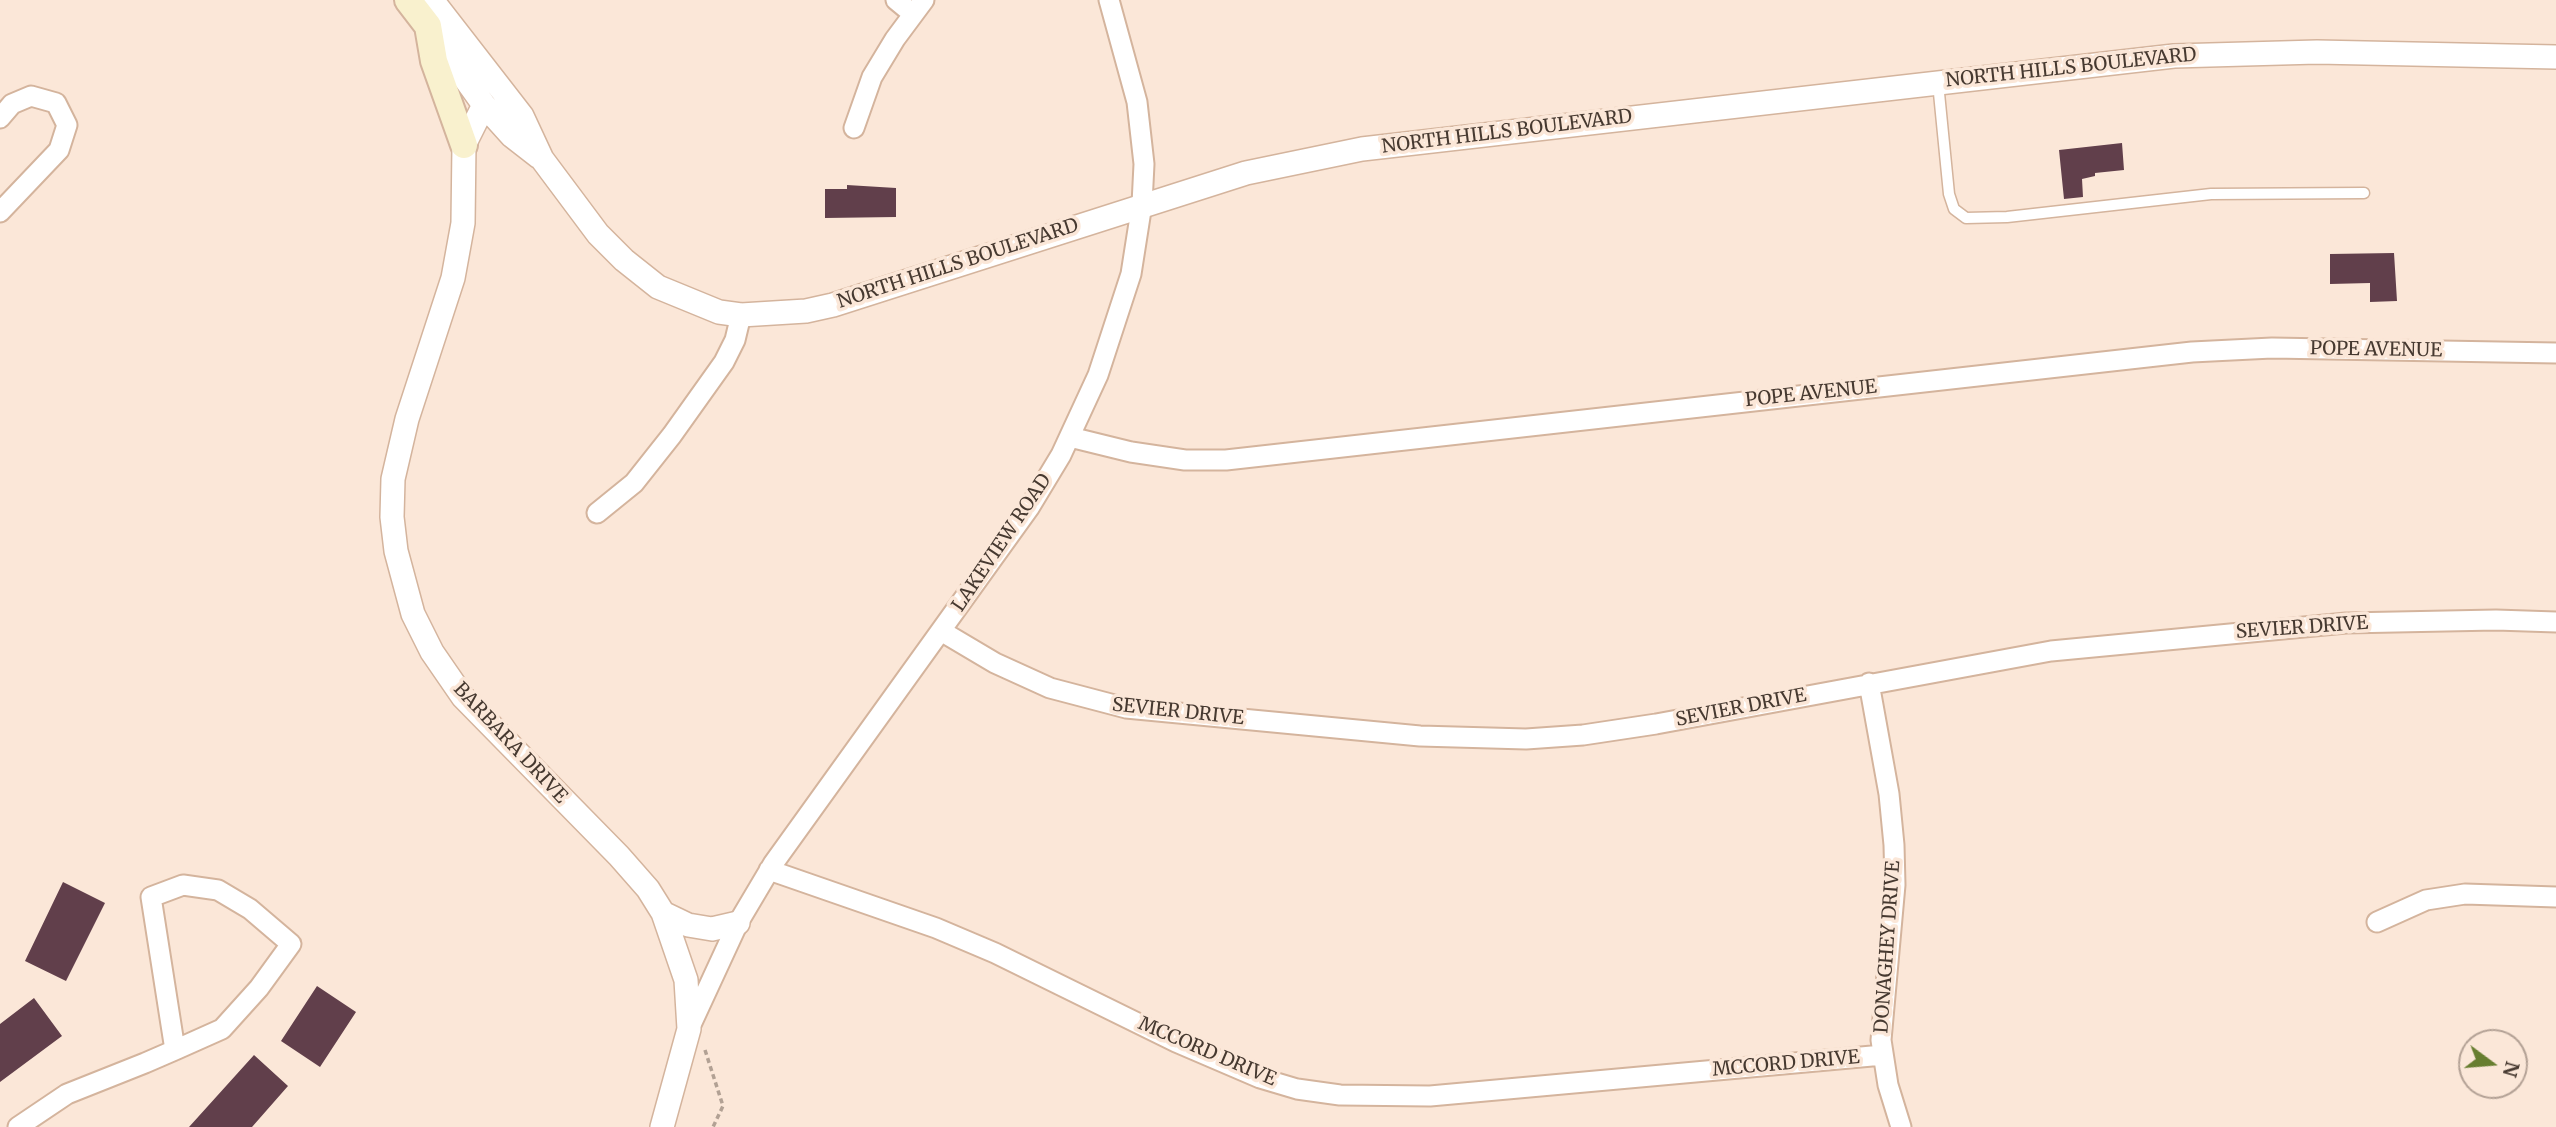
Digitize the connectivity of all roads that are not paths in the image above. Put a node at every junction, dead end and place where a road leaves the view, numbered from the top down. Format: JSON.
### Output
{"nodes":[{"id":1,"x":408,"y":0,"type":"edge"},
{"id":2,"x":432,"y":0,"type":"edge"},
{"id":3,"x":896,"y":0,"type":"edge"},
{"id":4,"x":1108,"y":0,"type":"edge"},
{"id":5,"x":918,"y":7,"type":"edge"},
{"id":6,"x":428,"y":26,"type":"junction"},
{"id":7,"x":2556,"y":57,"type":"edge"},
{"id":8,"x":1938,"y":81,"type":"junction"},
{"id":9,"x":484,"y":105,"type":"junction"},
{"id":10,"x":0,"y":118,"type":"edge"},
{"id":11,"x":853,"y":128,"type":"dead end"},
{"id":12,"x":464,"y":145,"type":"junction"},
{"id":13,"x":542,"y":159,"type":"junction"},
{"id":14,"x":2364,"y":193,"type":"dead end"},
{"id":15,"x":1142,"y":204,"type":"junction"},
{"id":16,"x":0,"y":212,"type":"edge"},
{"id":17,"x":741,"y":315,"type":"junction"},
{"id":18,"x":2556,"y":352,"type":"edge"},
{"id":19,"x":1070,"y":437,"type":"junction"},
{"id":20,"x":597,"y":513,"type":"dead end"},
{"id":21,"x":2556,"y":622,"type":"edge"},
{"id":22,"x":941,"y":631,"type":"junction"},
{"id":23,"x":1869,"y":683,"type":"junction"},
{"id":24,"x":769,"y":870,"type":"junction"},
{"id":25,"x":2556,"y":897,"type":"edge"},
{"id":26,"x":663,"y":914,"type":"junction"},
{"id":27,"x":2377,"y":922,"type":"dead end"},
{"id":28,"x":738,"y":923,"type":"junction"},
{"id":29,"x":689,"y":1029,"type":"junction"},
{"id":30,"x":174,"y":1050,"type":"junction"},
{"id":31,"x":1883,"y":1055,"type":"junction"},
{"id":32,"x":18,"y":1127,"type":"edge"},
{"id":33,"x":662,"y":1127,"type":"edge"},
{"id":34,"x":1901,"y":1127,"type":"edge"}],
"edges":[{"from":1,"to":6,"type":"main road","name":"NORTH HILLS BOULEVARD"},
{"from":2,"to":13,"type":"street","name":"NORTH HILLS BOULEVARD"},
{"from":3,"to":5,"type":"street"},
{"from":4,"to":15,"type":"street","name":"LAKEVIEW ROAD"},
{"from":5,"to":11,"type":"street"},
{"from":6,"to":9,"type":"street","name":"NORTH HILLS BOULEVARD"},
{"from":6,"to":12,"type":"main road"},
{"from":7,"to":8,"type":"street","name":"NORTH HILLS BOULEVARD"},
{"from":8,"to":14,"type":"lane"},
{"from":8,"to":15,"type":"street","name":"NORTH HILLS BOULEVARD"},
{"from":9,"to":12,"type":"street"},
{"from":9,"to":13,"type":"street","name":"NORTH HILLS BOULEVARD"},
{"from":10,"to":16,"type":"street"},
{"from":12,"to":26,"type":"street","name":"BARBARA DRIVE"},
{"from":13,"to":17,"type":"street","name":"NORTH HILLS BOULEVARD"},
{"from":15,"to":17,"type":"street","name":"NORTH HILLS BOULEVARD"},
{"from":15,"to":19,"type":"street","name":"LAKEVIEW ROAD"},
{"from":17,"to":20,"type":"street"},
{"from":18,"to":19,"type":"street","name":"POPE AVENUE"},
{"from":19,"to":22,"type":"street","name":"LAKEVIEW ROAD"},
{"from":21,"to":23,"type":"street","name":"SEVIER DRIVE"},
{"from":22,"to":23,"type":"street","name":"SEVIER DRIVE"},
{"from":22,"to":24,"type":"street","name":"LAKEVIEW ROAD"},
{"from":23,"to":31,"type":"street","name":"DONAGHEY DRIVE"},
{"from":24,"to":28,"type":"street","name":"LAKEVIEW ROAD"},
{"from":24,"to":31,"type":"street","name":"MCCORD DRIVE"},
{"from":25,"to":27,"type":"street"},
{"from":26,"to":28,"type":"street"},
{"from":26,"to":29,"type":"street","name":"BARBARA DRIVE"},
{"from":28,"to":29,"type":"street","name":"LAKEVIEW ROAD"},
{"from":29,"to":33,"type":"street","name":"BARBARA DRIVE"},
{"from":30,"to":30,"type":"street"},
{"from":30,"to":32,"type":"street"},
{"from":31,"to":34,"type":"street","name":"DONAGHEY DRIVE"}]}
